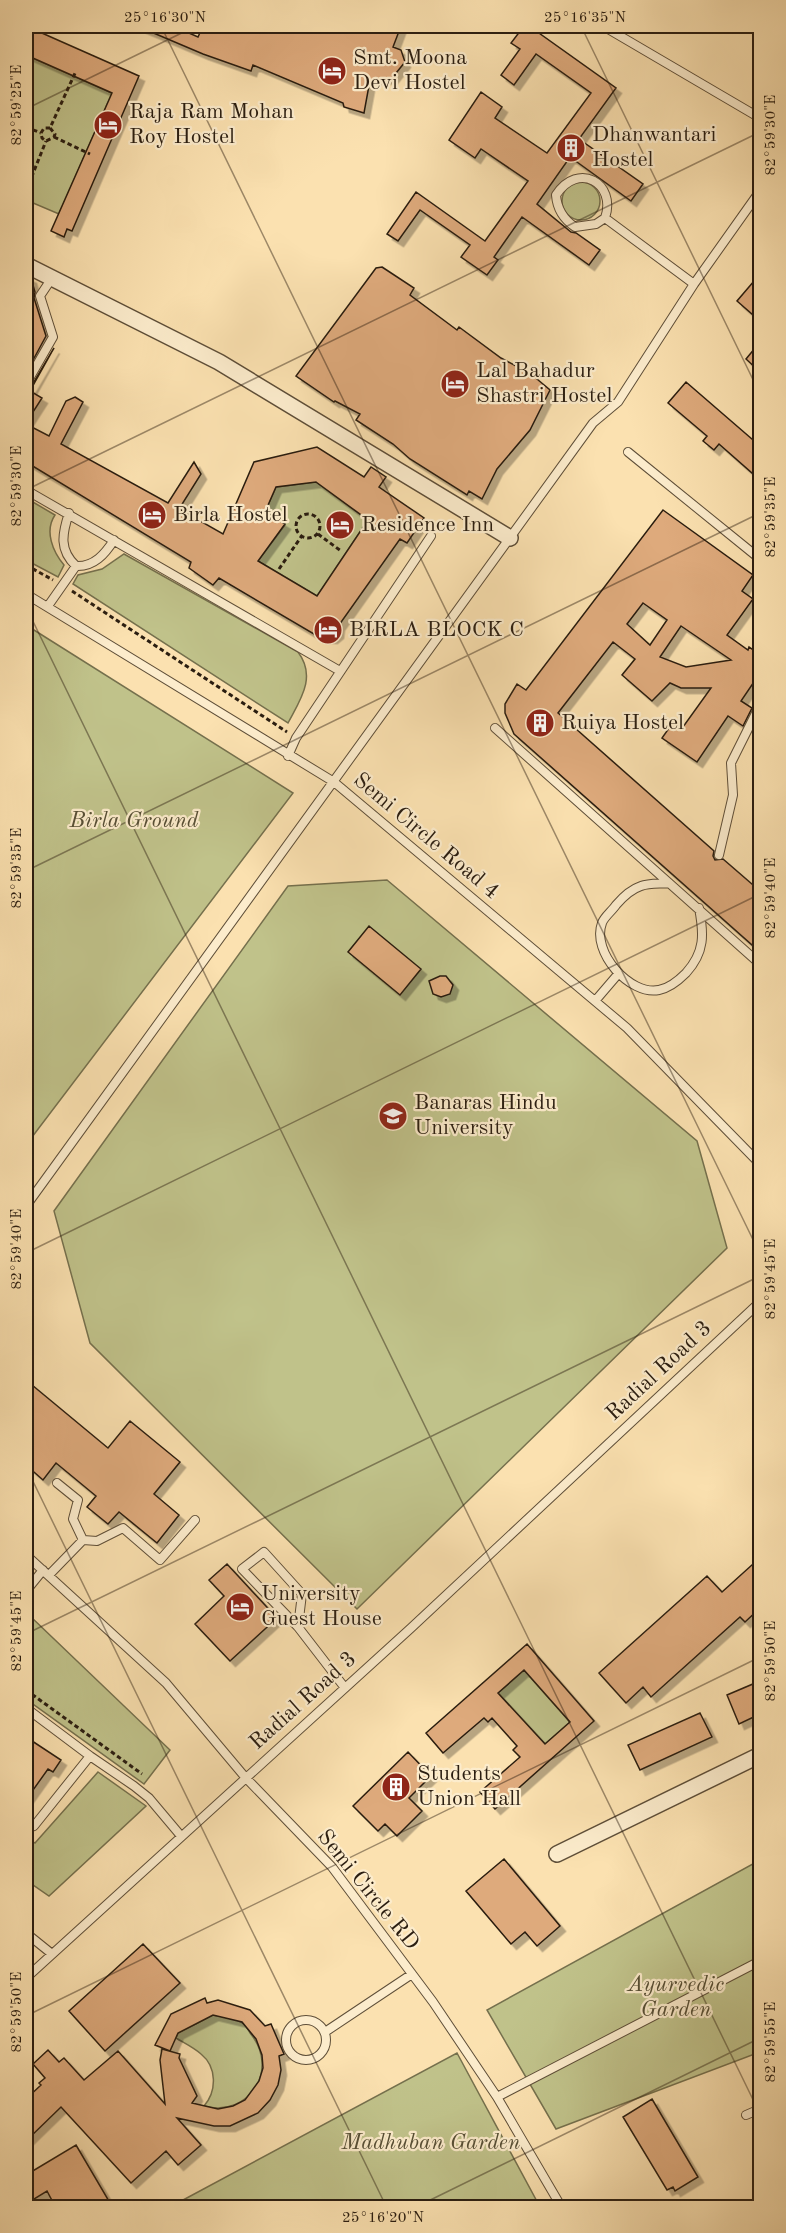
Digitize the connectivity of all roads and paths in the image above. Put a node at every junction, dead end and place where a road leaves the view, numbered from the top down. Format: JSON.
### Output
{"nodes":[{"id":1,"x":603,"y":26,"type":"edge"},
{"id":2,"x":75,"y":71,"type":"dead end"},
{"id":3,"x":760,"y":118,"type":"edge"},
{"id":4,"x":26,"y":127,"type":"edge"},
{"id":5,"x":50,"y":128,"type":"junction"},
{"id":6,"x":41,"y":133,"type":"junction"},
{"id":7,"x":54,"y":137,"type":"junction"},
{"id":8,"x":46,"y":141,"type":"junction"},
{"id":9,"x":90,"y":154,"type":"dead end"},
{"id":10,"x":26,"y":191,"type":"edge"},
{"id":11,"x":760,"y":191,"type":"edge"},
{"id":12,"x":605,"y":218,"type":"junction"},
{"id":13,"x":26,"y":265,"type":"edge"},
{"id":14,"x":52,"y":278,"type":"junction"},
{"id":15,"x":694,"y":284,"type":"junction"},
{"id":16,"x":26,"y":384,"type":"edge"},
{"id":17,"x":628,"y":452,"type":"dead end"},
{"id":18,"x":26,"y":490,"type":"edge"},
{"id":19,"x":69,"y":513,"type":"junction"},
{"id":20,"x":318,"y":534,"type":"junction"},
{"id":21,"x":431,"y":536,"type":"dead end"},
{"id":22,"x":301,"y":537,"type":"junction"},
{"id":23,"x":510,"y":538,"type":"junction"},
{"id":24,"x":114,"y":540,"type":"junction"},
{"id":25,"x":341,"y":550,"type":"dead end"},
{"id":26,"x":760,"y":559,"type":"edge"},
{"id":27,"x":26,"y":566,"type":"edge"},
{"id":28,"x":76,"y":566,"type":"junction"},
{"id":29,"x":279,"y":569,"type":"dead end"},
{"id":30,"x":63,"y":585,"type":"junction"},
{"id":31,"x":26,"y":594,"type":"edge"},
{"id":32,"x":48,"y":606,"type":"junction"},
{"id":33,"x":340,"y":671,"type":"junction"},
{"id":34,"x":760,"y":705,"type":"edge"},
{"id":35,"x":495,"y":728,"type":"dead end"},
{"id":36,"x":296,"y":738,"type":"junction"},
{"id":37,"x":288,"y":756,"type":"junction"},
{"id":38,"x":334,"y":782,"type":"junction"},
{"id":39,"x":719,"y":855,"type":"dead end"},
{"id":40,"x":669,"y":883,"type":"junction"},
{"id":41,"x":699,"y":908,"type":"junction"},
{"id":42,"x":760,"y":964,"type":"edge"},
{"id":43,"x":619,"y":973,"type":"junction"},
{"id":44,"x":595,"y":1001,"type":"junction"},
{"id":45,"x":760,"y":1164,"type":"edge"},
{"id":46,"x":26,"y":1206,"type":"edge"},
{"id":47,"x":760,"y":1302,"type":"edge"},
{"id":48,"x":57,"y":1483,"type":"dead end"},
{"id":49,"x":195,"y":1520,"type":"dead end"},
{"id":50,"x":83,"y":1540,"type":"junction"},
{"id":51,"x":26,"y":1555,"type":"edge"},
{"id":52,"x":46,"y":1572,"type":"junction"},
{"id":53,"x":26,"y":1592,"type":"edge"},
{"id":54,"x":26,"y":1619,"type":"edge"},
{"id":55,"x":298,"y":1627,"type":"junction"},
{"id":56,"x":26,"y":1631,"type":"edge"},
{"id":57,"x":345,"y":1688,"type":"junction"},
{"id":58,"x":26,"y":1690,"type":"edge"},
{"id":59,"x":26,"y":1708,"type":"edge"},
{"id":60,"x":760,"y":1755,"type":"edge"},
{"id":61,"x":90,"y":1756,"type":"junction"},
{"id":62,"x":142,"y":1774,"type":"dead end"},
{"id":63,"x":245,"y":1777,"type":"junction"},
{"id":64,"x":26,"y":1821,"type":"edge"},
{"id":65,"x":181,"y":1836,"type":"junction"},
{"id":66,"x":557,"y":1854,"type":"dead end"},
{"id":67,"x":26,"y":1933,"type":"edge"},
{"id":68,"x":52,"y":1954,"type":"junction"},
{"id":69,"x":760,"y":1961,"type":"edge"},
{"id":70,"x":412,"y":1974,"type":"junction"},
{"id":71,"x":26,"y":1978,"type":"edge"},
{"id":72,"x":325,"y":2032,"type":"junction"},
{"id":73,"x":497,"y":2097,"type":"junction"},
{"id":74,"x":760,"y":2109,"type":"edge"},
{"id":75,"x":746,"y":2115,"type":"dead end"},
{"id":76,"x":562,"y":2208,"type":"edge"}],
"edges":[{"from":1,"to":3,"type":"lane"},
{"from":2,"to":5,"type":"path"},
{"from":4,"to":6,"type":"path"},
{"from":5,"to":6,"type":"path"},
{"from":5,"to":7,"type":"path"},
{"from":6,"to":8,"type":"path"},
{"from":7,"to":8,"type":"path"},
{"from":7,"to":9,"type":"path"},
{"from":8,"to":10,"type":"path"},
{"from":11,"to":15,"type":"lane"},
{"from":12,"to":12,"type":"lane"},
{"from":12,"to":15,"type":"lane"},
{"from":13,"to":14,"type":"street"},
{"from":14,"to":16,"type":"lane"},
{"from":14,"to":23,"type":"street"},
{"from":15,"to":23,"type":"lane"},
{"from":17,"to":26,"type":"lane"},
{"from":18,"to":19,"type":"lane"},
{"from":19,"to":24,"type":"lane"},
{"from":19,"to":28,"type":"lane"},
{"from":20,"to":22,"type":"path"},
{"from":20,"to":22,"type":"path"},
{"from":20,"to":25,"type":"path"},
{"from":21,"to":33,"type":"lane"},
{"from":22,"to":29,"type":"path"},
{"from":23,"to":38,"type":"lane"},
{"from":24,"to":28,"type":"lane"},
{"from":24,"to":33,"type":"lane"},
{"from":27,"to":30,"type":"path"},
{"from":28,"to":30,"type":"lane"},
{"from":30,"to":32,"type":"lane"},
{"from":30,"to":36,"type":"path"},
{"from":31,"to":32,"type":"lane","name":"Semi Circle Road 4"},
{"from":32,"to":37,"type":"lane","name":"Semi Circle Road 4"},
{"from":33,"to":36,"type":"lane"},
{"from":34,"to":39,"type":"lane"},
{"from":35,"to":40,"type":"lane"},
{"from":36,"to":37,"type":"lane"},
{"from":37,"to":38,"type":"lane","name":"Semi Circle Road 4"},
{"from":38,"to":44,"type":"lane","name":"Semi Circle Road 4"},
{"from":38,"to":46,"type":"lane"},
{"from":40,"to":41,"type":"lane"},
{"from":40,"to":43,"type":"lane"},
{"from":41,"to":42,"type":"lane"},
{"from":41,"to":43,"type":"lane"},
{"from":43,"to":44,"type":"lane"},
{"from":44,"to":45,"type":"lane","name":"Semi Circle Road 4"},
{"from":47,"to":57,"type":"lane","name":"Radial Road 3"},
{"from":48,"to":50,"type":"lane"},
{"from":49,"to":50,"type":"lane"},
{"from":50,"to":52,"type":"lane"},
{"from":51,"to":52,"type":"lane","name":"Semi Circle RD"},
{"from":52,"to":53,"type":"lane"},
{"from":52,"to":63,"type":"lane","name":"Semi Circle RD"},
{"from":54,"to":56,"type":"path"},
{"from":55,"to":55,"type":"lane"},
{"from":55,"to":57,"type":"lane"},
{"from":57,"to":63,"type":"lane","name":"Radial Road 3"},
{"from":58,"to":62,"type":"path"},
{"from":59,"to":61,"type":"lane"},
{"from":60,"to":66,"type":"street"},
{"from":61,"to":64,"type":"lane"},
{"from":61,"to":65,"type":"lane"},
{"from":63,"to":65,"type":"lane","name":"Radial Road 3"},
{"from":63,"to":70,"type":"lane","name":"Semi Circle RD"},
{"from":65,"to":68,"type":"lane","name":"Radial Road 3"},
{"from":67,"to":68,"type":"lane"},
{"from":68,"to":71,"type":"lane","name":"Radial Road 3"},
{"from":69,"to":73,"type":"lane"},
{"from":70,"to":72,"type":"lane"},
{"from":70,"to":73,"type":"lane","name":"Semi Circle RD"},
{"from":72,"to":72,"type":"lane"},
{"from":73,"to":76,"type":"lane","name":"Semi Circle RD"},
{"from":74,"to":75,"type":"lane"}]}
